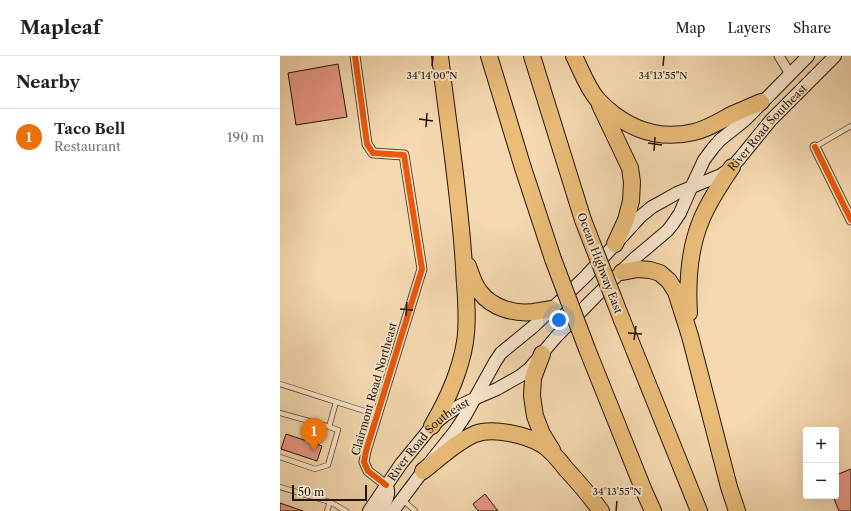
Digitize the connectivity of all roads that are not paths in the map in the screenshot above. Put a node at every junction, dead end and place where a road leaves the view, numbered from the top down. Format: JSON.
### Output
{"nodes":[{"id":1,"x":354,"y":56,"type":"edge"},
{"id":2,"x":440,"y":56,"type":"edge"},
{"id":3,"x":489,"y":56,"type":"edge"},
{"id":4,"x":532,"y":56,"type":"edge"},
{"id":5,"x":574,"y":56,"type":"edge"},
{"id":6,"x":779,"y":56,"type":"edge"},
{"id":7,"x":808,"y":56,"type":"edge"},
{"id":8,"x":835,"y":56,"type":"edge"},
{"id":9,"x":790,"y":74,"type":"junction"},
{"id":10,"x":598,"y":100,"type":"junction"},
{"id":11,"x":761,"y":102,"type":"junction"},
{"id":12,"x":851,"y":126,"type":"edge"},
{"id":13,"x":815,"y":147,"type":"joint"},
{"id":14,"x":732,"y":167,"type":"junction"},
{"id":15,"x":691,"y":188,"type":"junction"},
{"id":16,"x":851,"y":220,"type":"edge"},
{"id":17,"x":462,"y":235,"type":"junction"},
{"id":18,"x":615,"y":244,"type":"junction"},
{"id":19,"x":622,"y":272,"type":"junction"},
{"id":20,"x":552,"y":308,"type":"junction"},
{"id":21,"x":690,"y":336,"type":"junction"},
{"id":22,"x":542,"y":354,"type":"junction"},
{"id":23,"x":280,"y":384,"type":"edge"},
{"id":24,"x":476,"y":398,"type":"junction"},
{"id":25,"x":336,"y":402,"type":"junction"},
{"id":26,"x":280,"y":413,"type":"edge"},
{"id":27,"x":377,"y":414,"type":"junction"},
{"id":28,"x":432,"y":426,"type":"junction"},
{"id":29,"x":330,"y":427,"type":"junction"},
{"id":30,"x":555,"y":456,"type":"junction"},
{"id":31,"x":280,"y":457,"type":"edge"},
{"id":32,"x":423,"y":471,"type":"junction"},
{"id":33,"x":386,"y":486,"type":"junction"},
{"id":34,"x":280,"y":487,"type":"edge"},
{"id":35,"x":402,"y":499,"type":"junction"},
{"id":36,"x":330,"y":502,"type":"junction"},
{"id":37,"x":327,"y":511,"type":"edge"},
{"id":38,"x":346,"y":511,"type":"edge"},
{"id":39,"x":368,"y":511,"type":"edge"},
{"id":40,"x":380,"y":511,"type":"edge"},
{"id":41,"x":393,"y":511,"type":"edge"},
{"id":42,"x":415,"y":511,"type":"edge"},
{"id":43,"x":601,"y":511,"type":"edge"},
{"id":44,"x":653,"y":511,"type":"edge"},
{"id":45,"x":699,"y":511,"type":"edge"},
{"id":46,"x":737,"y":511,"type":"edge"}],
"edges":[{"from":1,"to":27,"type":"street","name":"Clairmont Road Northeast"},
{"from":2,"to":17,"type":"highway"},
{"from":3,"to":44,"type":"highway","bridge":true},
{"from":4,"to":45,"type":"highway","name":"Ocean Highway East","bridge":true},
{"from":5,"to":10,"type":"highway"},
{"from":6,"to":9,"type":"street"},
{"from":7,"to":9,"type":"main road","name":"River Road Southeast"},
{"from":8,"to":14,"type":"main road","name":"River Road Southeast"},
{"from":9,"to":11,"type":"main road","name":"River Road Southeast"},
{"from":10,"to":11,"type":"highway"},
{"from":10,"to":18,"type":"highway"},
{"from":11,"to":15,"type":"main road","name":"River Road Southeast"},
{"from":12,"to":13,"type":"lane"},
{"from":13,"to":16,"type":"street"},
{"from":14,"to":15,"type":"main road","name":"River Road Southeast"},
{"from":14,"to":21,"type":"highway"},
{"from":15,"to":18,"type":"main road","name":"River Road Southeast"},
{"from":15,"to":19,"type":"main road","name":"River Road Southeast"},
{"from":17,"to":20,"type":"highway"},
{"from":17,"to":28,"type":"highway"},
{"from":18,"to":20,"type":"main road","name":"River Road Southeast"},
{"from":19,"to":21,"type":"highway"},
{"from":19,"to":22,"type":"main road","name":"River Road Southeast"},
{"from":20,"to":24,"type":"main road","name":"River Road Southeast"},
{"from":21,"to":46,"type":"highway"},
{"from":22,"to":24,"type":"main road","name":"River Road Southeast"},
{"from":22,"to":30,"type":"highway"},
{"from":23,"to":25,"type":"lane"},
{"from":24,"to":28,"type":"main road","name":"River Road Southeast"},
{"from":24,"to":32,"type":"main road","name":"River Road Southeast"},
{"from":25,"to":27,"type":"lane"},
{"from":25,"to":29,"type":"lane"},
{"from":26,"to":29,"type":"lane"},
{"from":27,"to":33,"type":"street","name":"Clairmont Road Northeast"},
{"from":28,"to":33,"type":"main road","name":"River Road Southeast"},
{"from":29,"to":31,"type":"lane"},
{"from":30,"to":32,"type":"highway"},
{"from":30,"to":43,"type":"highway"},
{"from":32,"to":35,"type":"main road","name":"River Road Southeast"},
{"from":33,"to":39,"type":"main road","name":"River Road Southeast"},
{"from":33,"to":40,"type":"main road"},
{"from":34,"to":36,"type":"lane"},
{"from":35,"to":41,"type":"main road","name":"River Road Southeast"},
{"from":35,"to":42,"type":"lane"},
{"from":36,"to":37,"type":"lane"},
{"from":36,"to":38,"type":"lane"}]}
